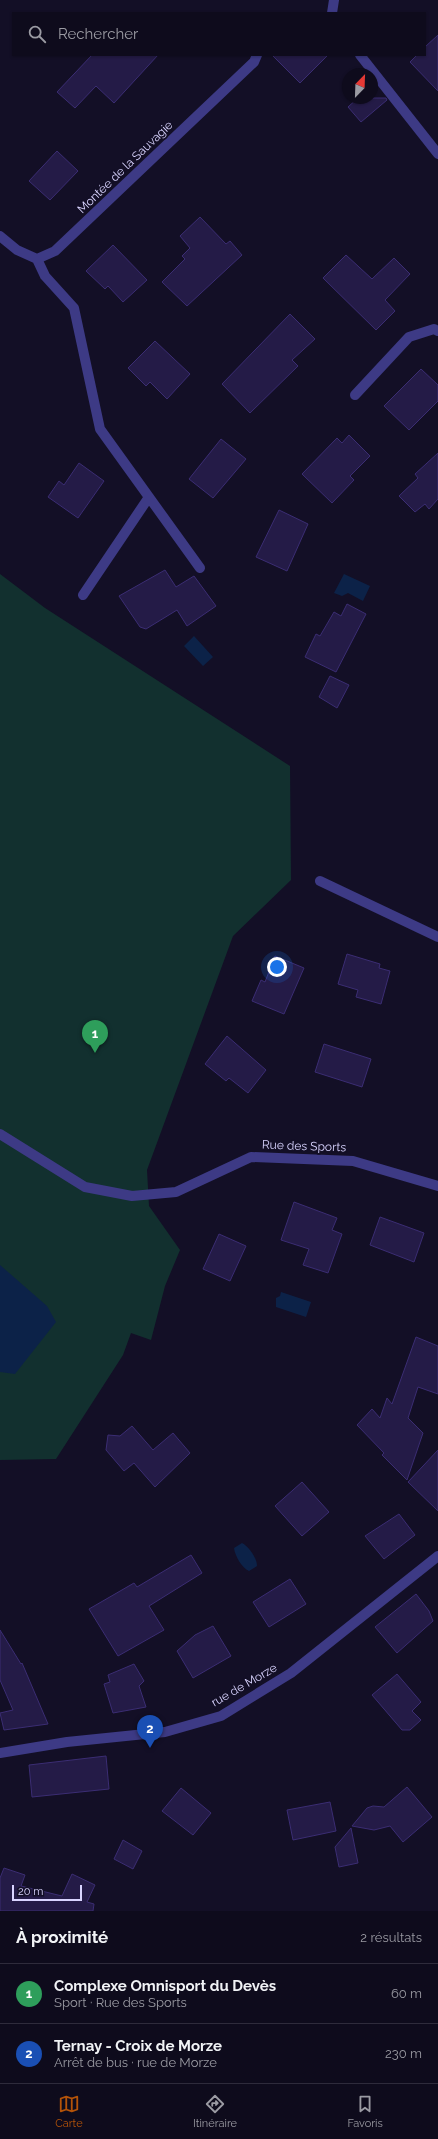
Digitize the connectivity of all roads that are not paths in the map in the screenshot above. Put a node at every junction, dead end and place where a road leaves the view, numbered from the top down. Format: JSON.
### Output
{"nodes":[{"id":1,"x":334,"y":0,"type":"edge"},
{"id":2,"x":332,"y":12,"type":"edge"},
{"id":3,"x":257,"y":56,"type":"edge"},
{"id":4,"x":361,"y":56,"type":"edge"},
{"id":5,"x":438,"y":154,"type":"edge"},
{"id":6,"x":0,"y":236,"type":"edge"},
{"id":7,"x":37,"y":259,"type":"junction"},
{"id":8,"x":438,"y":331,"type":"edge"},
{"id":9,"x":355,"y":395,"type":"dead end"},
{"id":10,"x":149,"y":497,"type":"junction"},
{"id":11,"x":200,"y":568,"type":"dead end"},
{"id":12,"x":83,"y":595,"type":"dead end"},
{"id":13,"x":320,"y":881,"type":"dead end"},
{"id":14,"x":438,"y":937,"type":"edge"},
{"id":15,"x":0,"y":1134,"type":"edge"},
{"id":16,"x":438,"y":1186,"type":"edge"},
{"id":17,"x":438,"y":1556,"type":"edge"},
{"id":18,"x":0,"y":1753,"type":"edge"}],
"edges":[{"from":1,"to":2,"type":"street"},
{"from":3,"to":7,"type":"street","name":"Montée de la Sauvagie"},
{"from":4,"to":5,"type":"street"},
{"from":6,"to":7,"type":"street"},
{"from":7,"to":10,"type":"street"},
{"from":8,"to":9,"type":"street"},
{"from":10,"to":11,"type":"street"},
{"from":10,"to":12,"type":"street"},
{"from":13,"to":14,"type":"street"},
{"from":15,"to":16,"type":"street","name":"Rue des Sports"},
{"from":17,"to":18,"type":"street","name":"rue de Morze"}]}
